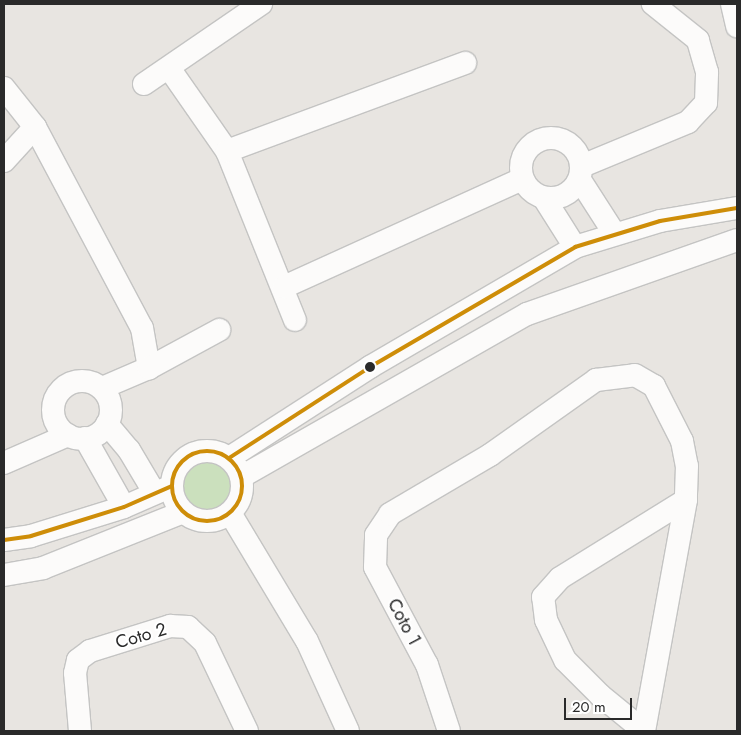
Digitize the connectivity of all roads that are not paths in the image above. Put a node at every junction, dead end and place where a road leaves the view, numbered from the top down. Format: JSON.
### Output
{"nodes":[{"id":1,"x":261,"y":4,"type":"edge"},
{"id":2,"x":653,"y":4,"type":"edge"},
{"id":3,"x":732,"y":4,"type":"edge"},
{"id":4,"x":737,"y":26,"type":"edge"},
{"id":5,"x":465,"y":63,"type":"dead end"},
{"id":6,"x":169,"y":68,"type":"junction"},
{"id":7,"x":144,"y":84,"type":"dead end"},
{"id":8,"x":4,"y":88,"type":"edge"},
{"id":9,"x":35,"y":127,"type":"junction"},
{"id":10,"x":227,"y":151,"type":"junction"},
{"id":11,"x":4,"y":162,"type":"edge"},
{"id":12,"x":581,"y":173,"type":"junction"},
{"id":13,"x":522,"y":179,"type":"junction"},
{"id":14,"x":544,"y":198,"type":"junction"},
{"id":15,"x":737,"y":209,"type":"edge"},
{"id":16,"x":614,"y":232,"type":"junction"},
{"id":17,"x":737,"y":241,"type":"edge"},
{"id":18,"x":575,"y":247,"type":"junction"},
{"id":19,"x":284,"y":287,"type":"junction"},
{"id":20,"x":295,"y":320,"type":"dead end"},
{"id":21,"x":219,"y":330,"type":"dead end"},
{"id":22,"x":149,"y":368,"type":"junction"},
{"id":23,"x":102,"y":388,"type":"junction"},
{"id":24,"x":107,"y":424,"type":"junction"},
{"id":25,"x":77,"y":437,"type":"junction"},
{"id":26,"x":229,"y":458,"type":"junction"},
{"id":27,"x":4,"y":463,"type":"edge"},
{"id":28,"x":241,"y":477,"type":"junction"},
{"id":29,"x":163,"y":489,"type":"junction"},
{"id":30,"x":686,"y":500,"type":"junction"},
{"id":31,"x":124,"y":507,"type":"junction"},
{"id":32,"x":183,"y":512,"type":"junction"},
{"id":33,"x":230,"y":513,"type":"junction"},
{"id":34,"x":4,"y":540,"type":"edge"},
{"id":35,"x":4,"y":575,"type":"edge"},
{"id":36,"x":80,"y":731,"type":"edge"},
{"id":37,"x":247,"y":731,"type":"edge"},
{"id":38,"x":348,"y":731,"type":"edge"},
{"id":39,"x":449,"y":731,"type":"edge"},
{"id":40,"x":644,"y":731,"type":"edge"}],
"edges":[{"from":1,"to":6,"type":"street"},
{"from":2,"to":12,"type":"street"},
{"from":3,"to":4,"type":"street"},
{"from":5,"to":10,"type":"street"},
{"from":6,"to":7,"type":"street"},
{"from":6,"to":10,"type":"street"},
{"from":8,"to":9,"type":"street"},
{"from":9,"to":11,"type":"street"},
{"from":9,"to":22,"type":"street"},
{"from":10,"to":19,"type":"street"},
{"from":12,"to":13,"type":"street"},
{"from":12,"to":14,"type":"street"},
{"from":12,"to":16,"type":"street"},
{"from":13,"to":14,"type":"street"},
{"from":13,"to":19,"type":"street"},
{"from":14,"to":18,"type":"street"},
{"from":15,"to":16,"type":"street"},
{"from":15,"to":17,"type":"street"},
{"from":16,"to":18,"type":"street"},
{"from":17,"to":28,"type":"street"},
{"from":18,"to":26,"type":"street"},
{"from":19,"to":20,"type":"street"},
{"from":21,"to":22,"type":"street"},
{"from":22,"to":23,"type":"street"},
{"from":23,"to":24,"type":"street"},
{"from":23,"to":25,"type":"street"},
{"from":24,"to":25,"type":"street"},
{"from":24,"to":29,"type":"street"},
{"from":25,"to":27,"type":"street"},
{"from":25,"to":31,"type":"street"},
{"from":26,"to":28,"type":"street"},
{"from":26,"to":29,"type":"street"},
{"from":28,"to":33,"type":"street"},
{"from":29,"to":31,"type":"street"},
{"from":29,"to":32,"type":"street"},
{"from":30,"to":39,"type":"street","name":"Coto 1"},
{"from":30,"to":40,"type":"street"},
{"from":30,"to":40,"type":"street"},
{"from":31,"to":34,"type":"street"},
{"from":32,"to":33,"type":"street"},
{"from":32,"to":35,"type":"street"},
{"from":33,"to":38,"type":"street"},
{"from":36,"to":37,"type":"street","name":"Coto 2"}]}
